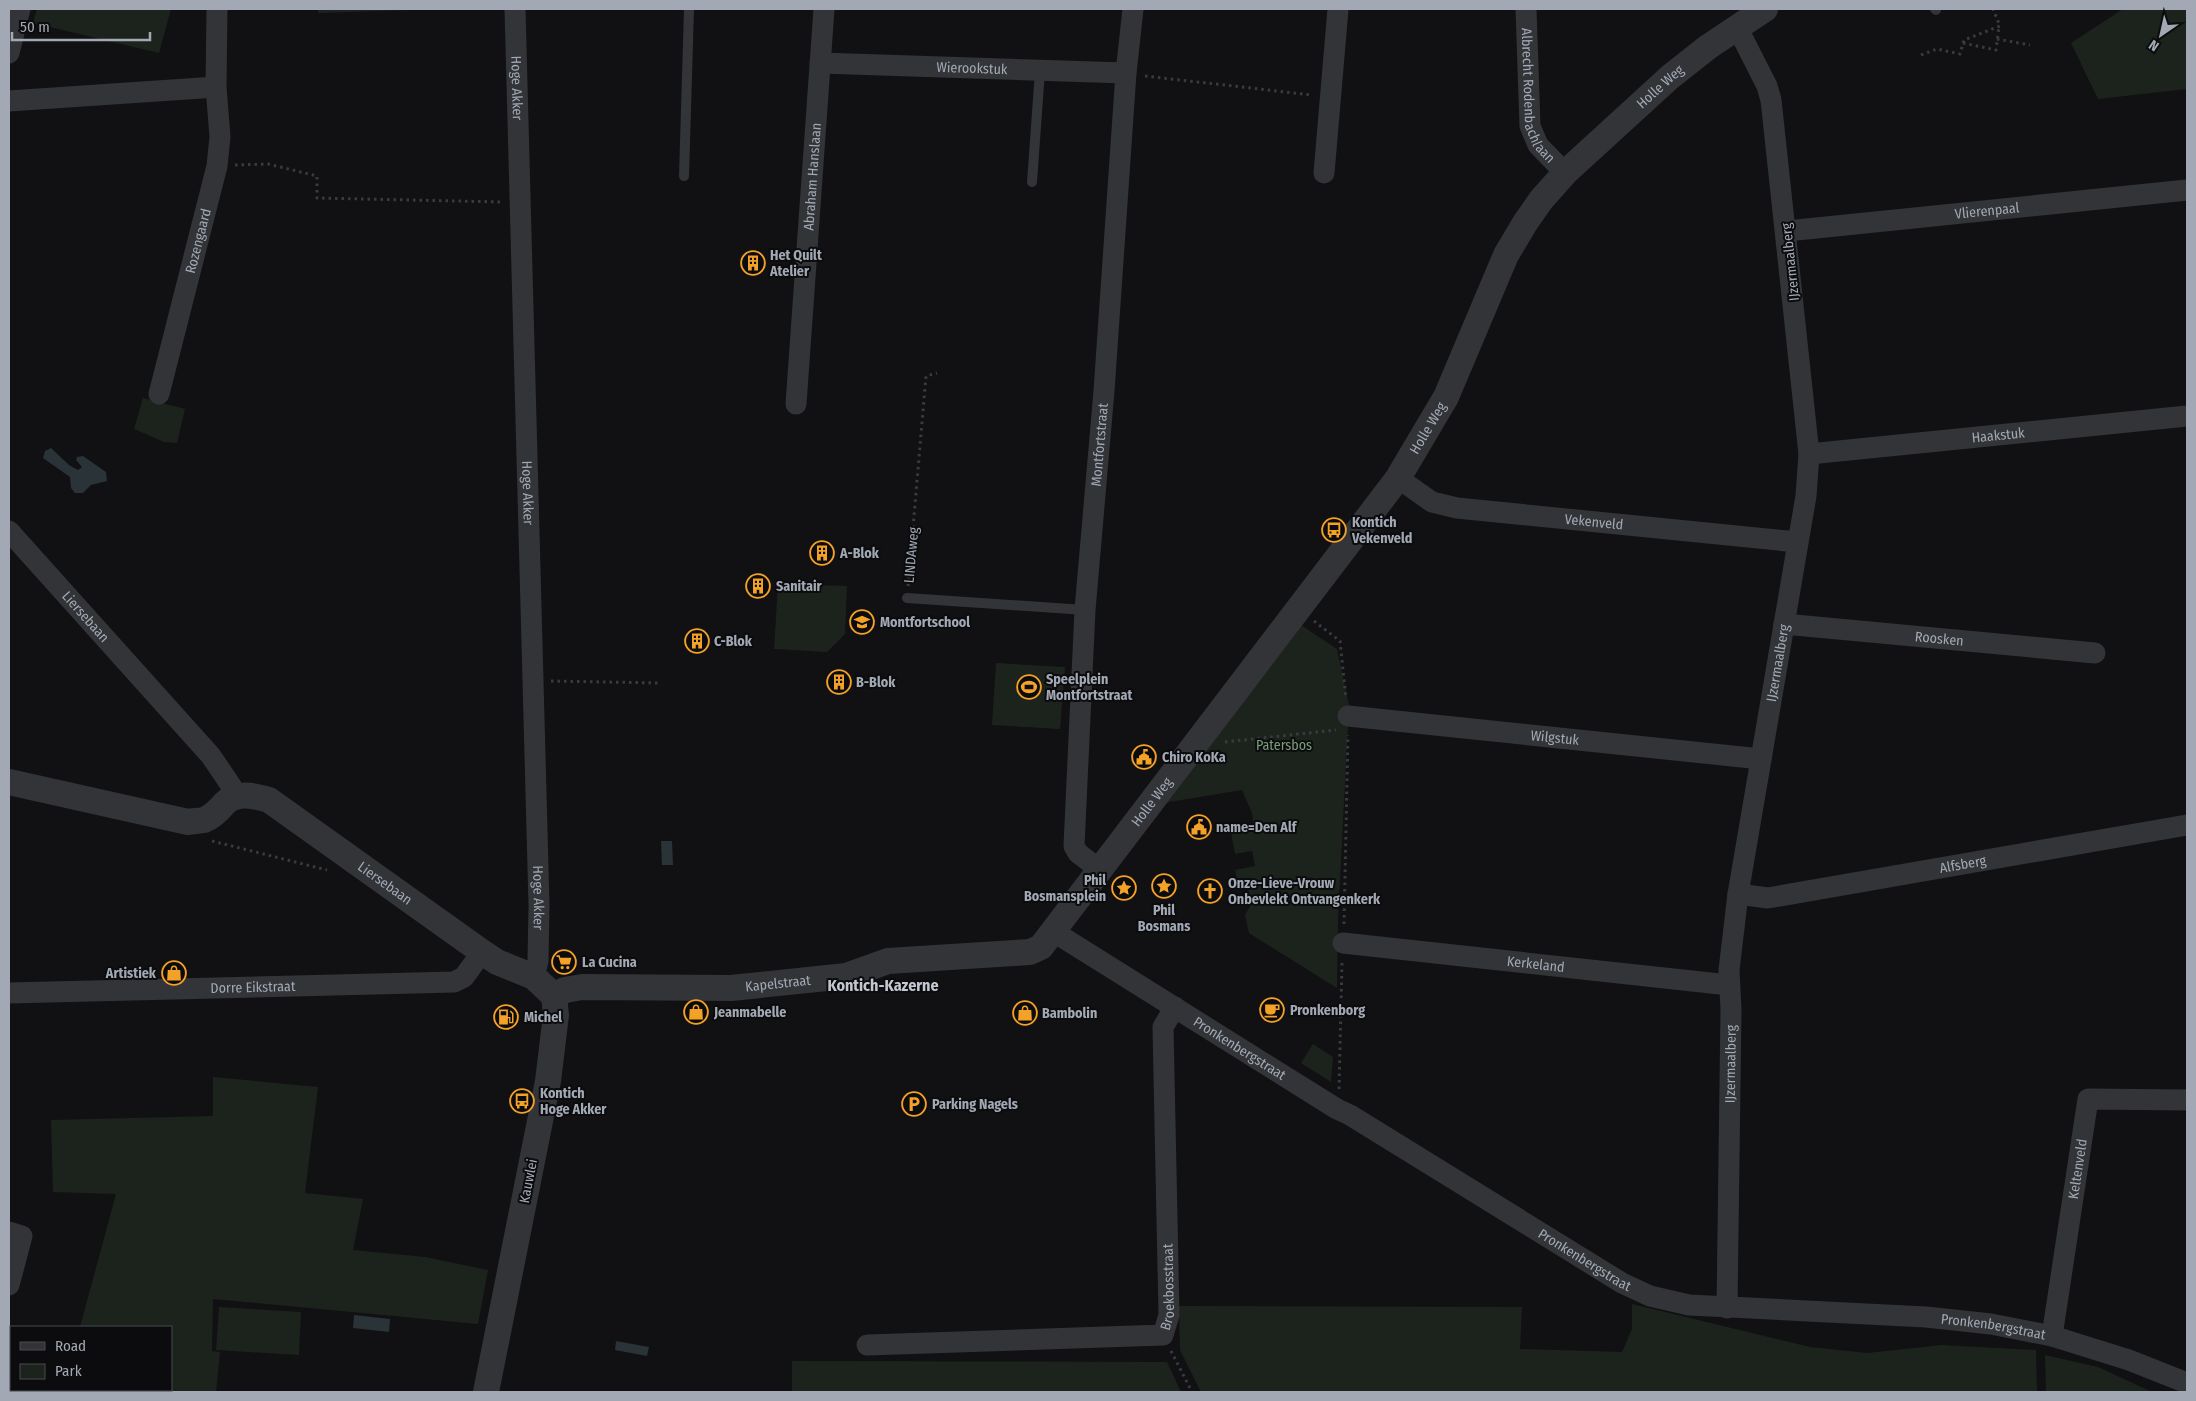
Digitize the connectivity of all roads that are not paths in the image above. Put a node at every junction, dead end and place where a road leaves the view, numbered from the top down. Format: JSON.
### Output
{"nodes":[{"id":1,"x":20,"y":9,"type":"edge"},
{"id":2,"x":217,"y":9,"type":"edge"},
{"id":3,"x":515,"y":9,"type":"edge"},
{"id":4,"x":689,"y":9,"type":"edge"},
{"id":5,"x":824,"y":9,"type":"edge"},
{"id":6,"x":1133,"y":9,"type":"edge"},
{"id":7,"x":1338,"y":9,"type":"edge"},
{"id":8,"x":1526,"y":9,"type":"edge"},
{"id":9,"x":1765,"y":9,"type":"edge"},
{"id":10,"x":1737,"y":27,"type":"junction"},
{"id":11,"x":9,"y":53,"type":"edge"},
{"id":12,"x":820,"y":63,"type":"junction"},
{"id":13,"x":1040,"y":71,"type":"junction"},
{"id":14,"x":1126,"y":73,"type":"junction"},
{"id":15,"x":216,"y":87,"type":"junction"},
{"id":16,"x":9,"y":101,"type":"edge"},
{"id":17,"x":1324,"y":173,"type":"dead end"},
{"id":18,"x":1565,"y":173,"type":"junction"},
{"id":19,"x":684,"y":176,"type":"dead end"},
{"id":20,"x":1032,"y":182,"type":"dead end"},
{"id":21,"x":2187,"y":190,"type":"edge"},
{"id":22,"x":1787,"y":231,"type":"junction"},
{"id":23,"x":159,"y":394,"type":"dead end"},
{"id":24,"x":796,"y":404,"type":"dead end"},
{"id":25,"x":2187,"y":416,"type":"edge"},
{"id":26,"x":1808,"y":454,"type":"junction"},
{"id":27,"x":1398,"y":478,"type":"junction"},
{"id":28,"x":9,"y":531,"type":"edge"},
{"id":29,"x":1797,"y":542,"type":"junction"},
{"id":30,"x":907,"y":598,"type":"road end"},
{"id":31,"x":1085,"y":610,"type":"junction"},
{"id":32,"x":1784,"y":624,"type":"junction"},
{"id":33,"x":2095,"y":653,"type":"dead end"},
{"id":34,"x":1348,"y":716,"type":"road end"},
{"id":35,"x":1761,"y":759,"type":"junction"},
{"id":36,"x":9,"y":782,"type":"edge"},
{"id":37,"x":238,"y":796,"type":"junction"},
{"id":38,"x":2187,"y":825,"type":"edge"},
{"id":39,"x":1100,"y":870,"type":"junction"},
{"id":40,"x":1738,"y":894,"type":"junction"},
{"id":41,"x":1054,"y":932,"type":"junction"},
{"id":42,"x":1343,"y":943,"type":"road end"},
{"id":43,"x":482,"y":952,"type":"junction"},
{"id":44,"x":534,"y":977,"type":"junction"},
{"id":45,"x":1729,"y":985,"type":"junction"},
{"id":46,"x":9,"y":993,"type":"edge"},
{"id":47,"x":554,"y":996,"type":"junction"},
{"id":48,"x":1175,"y":1007,"type":"junction"},
{"id":49,"x":2187,"y":1100,"type":"edge"},
{"id":50,"x":9,"y":1232,"type":"edge"},
{"id":51,"x":9,"y":1285,"type":"edge"},
{"id":52,"x":1727,"y":1308,"type":"junction"},
{"id":53,"x":2052,"y":1336,"type":"junction"},
{"id":54,"x":867,"y":1345,"type":"dead end"},
{"id":55,"x":2187,"y":1383,"type":"edge"},
{"id":56,"x":486,"y":1392,"type":"edge"}],
"edges":[{"from":1,"to":11,"type":"street"},
{"from":2,"to":15,"type":"street","name":"Rozengaard"},
{"from":3,"to":44,"type":"street","name":"Hoge Akker"},
{"from":4,"to":19,"type":"lane"},
{"from":5,"to":12,"type":"street","name":"Abraham Hanslaan"},
{"from":6,"to":14,"type":"street","name":"Montfortstraat"},
{"from":7,"to":17,"type":"street"},
{"from":8,"to":18,"type":"street","name":"Albrecht Rodenbachlaan"},
{"from":9,"to":10,"type":"street","name":"Holle Weg"},
{"from":10,"to":18,"type":"street","name":"Holle Weg"},
{"from":10,"to":22,"type":"street","name":"IJzermaalberg"},
{"from":12,"to":13,"type":"street","name":"Wierookstuk"},
{"from":12,"to":24,"type":"street","name":"Abraham Hanslaan"},
{"from":13,"to":14,"type":"street","name":"Wierookstuk"},
{"from":13,"to":20,"type":"lane"},
{"from":14,"to":31,"type":"street","name":"Montfortstraat"},
{"from":15,"to":16,"type":"street"},
{"from":15,"to":23,"type":"street","name":"Rozengaard"},
{"from":18,"to":27,"type":"street","name":"Holle Weg"},
{"from":21,"to":22,"type":"street","name":"Vlierenpaal"},
{"from":22,"to":26,"type":"street","name":"IJzermaalberg"},
{"from":25,"to":26,"type":"street","name":"Haakstuk"},
{"from":26,"to":29,"type":"street","name":"IJzermaalberg"},
{"from":27,"to":29,"type":"street","name":"Vekenveld"},
{"from":27,"to":39,"type":"street","name":"Holle Weg"},
{"from":28,"to":37,"type":"street","name":"Liersebaan"},
{"from":29,"to":32,"type":"street","name":"IJzermaalberg"},
{"from":30,"to":31,"type":"lane","name":"LINDAweg"},
{"from":31,"to":39,"type":"street","name":"Montfortstraat"},
{"from":32,"to":33,"type":"street","name":"Roosken"},
{"from":32,"to":35,"type":"street","name":"IJzermaalberg"},
{"from":34,"to":35,"type":"street","name":"Wilgstuk"},
{"from":35,"to":40,"type":"street","name":"IJzermaalberg"},
{"from":36,"to":37,"type":"street"},
{"from":37,"to":43,"type":"street","name":"Liersebaan"},
{"from":38,"to":40,"type":"street","name":"Alfsberg"},
{"from":39,"to":41,"type":"street","name":"Holle Weg"},
{"from":40,"to":45,"type":"street","name":"IJzermaalberg"},
{"from":41,"to":47,"type":"street","name":"Kapelstraat"},
{"from":41,"to":48,"type":"street","name":"Pronkenbergstraat"},
{"from":42,"to":45,"type":"street","name":"Kerkeland"},
{"from":43,"to":44,"type":"street","name":"Liersebaan"},
{"from":43,"to":46,"type":"street","name":"Dorre Eikstraat"},
{"from":44,"to":47,"type":"street"},
{"from":45,"to":52,"type":"street","name":"IJzermaalberg"},
{"from":47,"to":56,"type":"street","name":"Kauwlei"},
{"from":48,"to":52,"type":"street","name":"Pronkenbergstraat"},
{"from":48,"to":54,"type":"street","name":"Broekbosstraat"},
{"from":49,"to":53,"type":"street","name":"Keltenveld"},
{"from":50,"to":51,"type":"street"},
{"from":52,"to":53,"type":"street","name":"Pronkenbergstraat"},
{"from":53,"to":55,"type":"street","name":"Pronkenbergstraat"}]}
